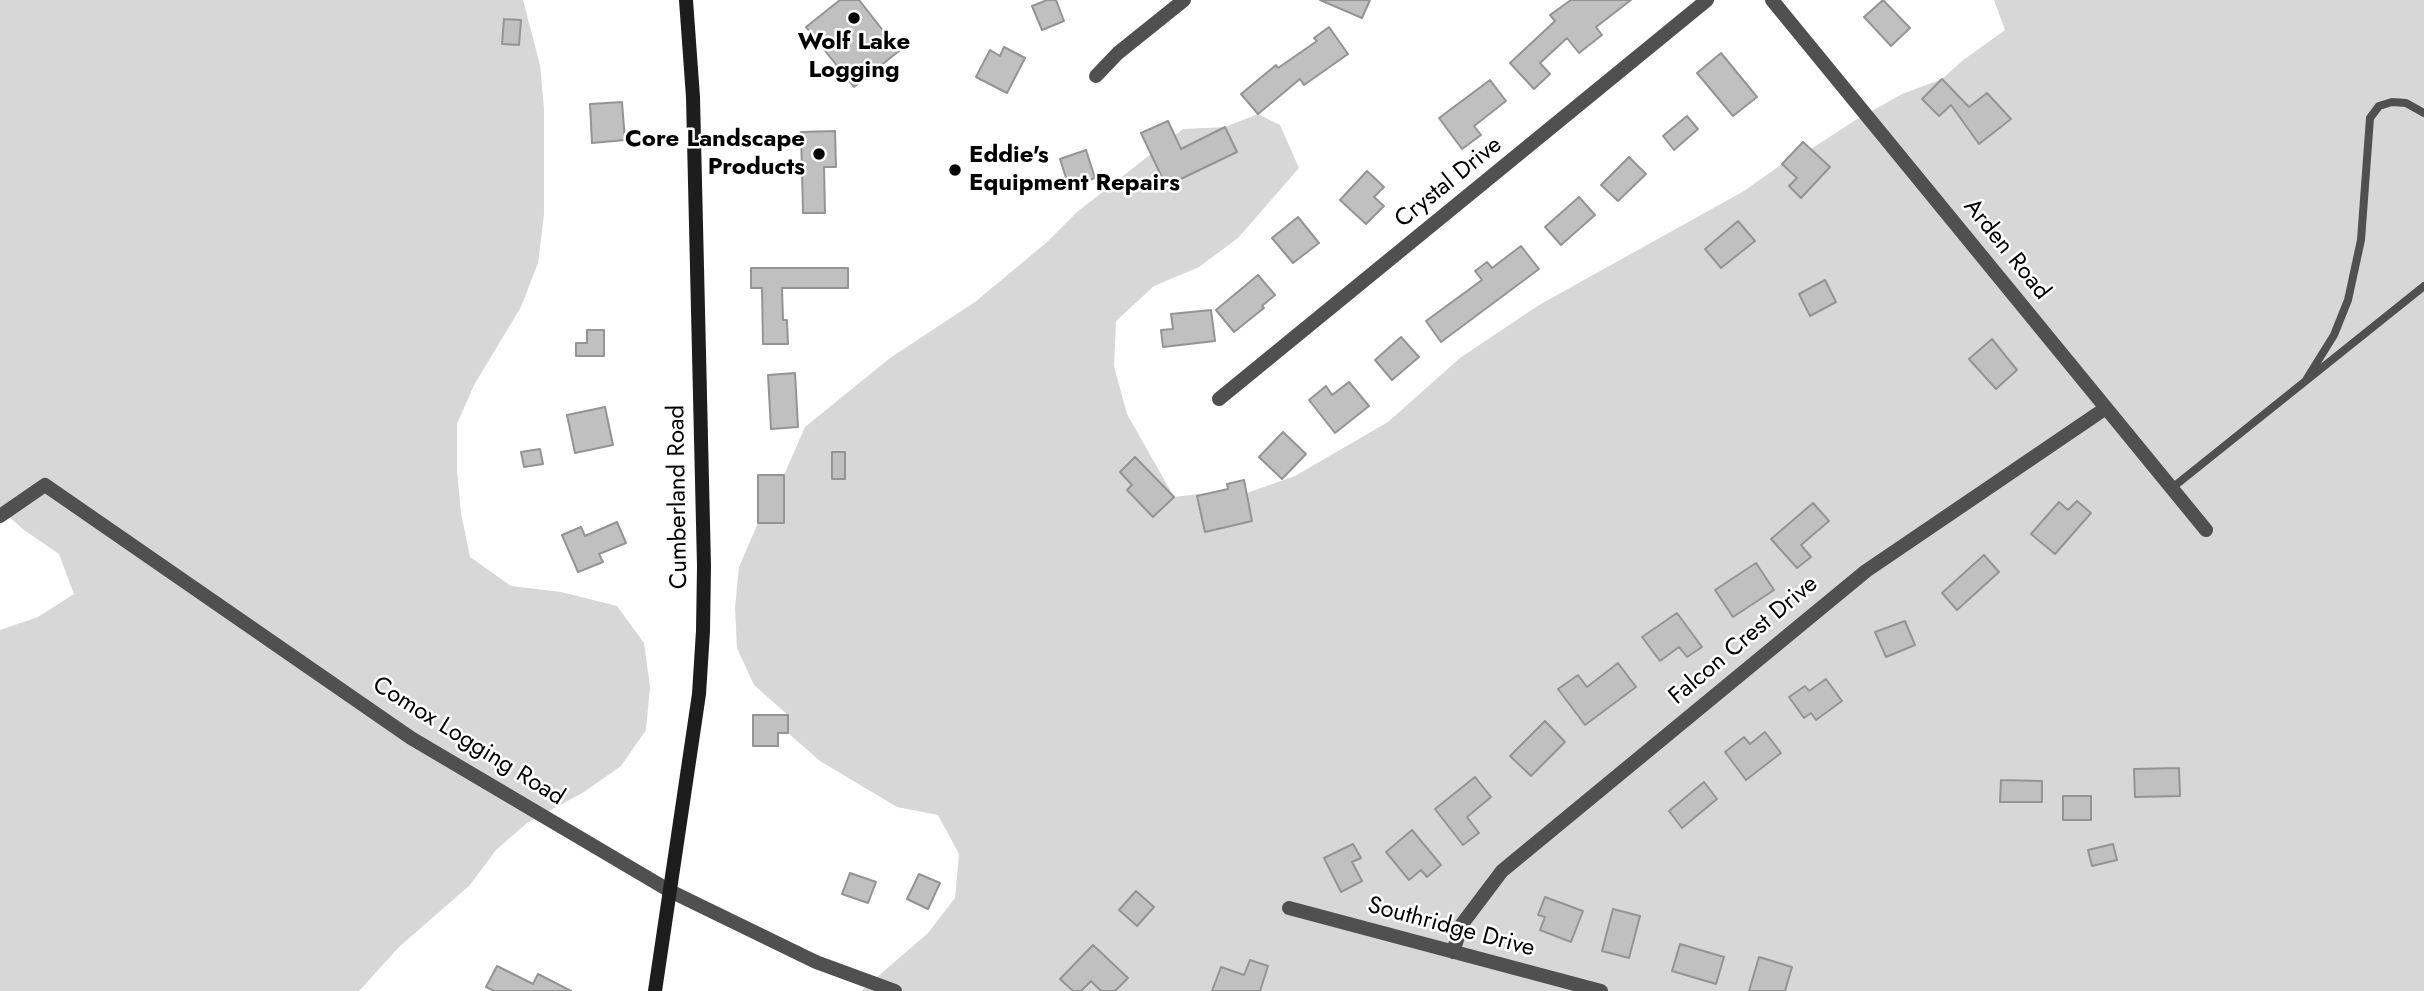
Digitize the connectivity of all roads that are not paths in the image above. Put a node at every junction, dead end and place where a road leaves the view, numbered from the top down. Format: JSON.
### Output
{"nodes":[{"id":1,"x":686,"y":0,"type":"edge"},
{"id":2,"x":1184,"y":0,"type":"edge"},
{"id":3,"x":1707,"y":0,"type":"edge"},
{"id":4,"x":1772,"y":0,"type":"edge"},
{"id":5,"x":1096,"y":76,"type":"dead end"},
{"id":6,"x":2424,"y":113,"type":"edge"},
{"id":7,"x":2424,"y":286,"type":"edge"},
{"id":8,"x":2306,"y":380,"type":"junction"},
{"id":9,"x":1219,"y":400,"type":"dead end"},
{"id":10,"x":2106,"y":408,"type":"junction"},
{"id":11,"x":2172,"y":488,"type":"junction"},
{"id":12,"x":0,"y":516,"type":"edge"},
{"id":13,"x":2206,"y":530,"type":"dead end"},
{"id":14,"x":670,"y":891,"type":"junction"},
{"id":15,"x":1289,"y":908,"type":"dead end"},
{"id":16,"x":1453,"y":951,"type":"junction"},
{"id":17,"x":655,"y":991,"type":"edge"},
{"id":18,"x":895,"y":991,"type":"edge"},
{"id":19,"x":1601,"y":991,"type":"edge"}],
"edges":[{"from":1,"to":14,"type":"street","name":"Cumberland Road"},
{"from":2,"to":5,"type":"street"},
{"from":3,"to":9,"type":"street","name":"Crystal Drive"},
{"from":4,"to":10,"type":"street","name":"Arden Road"},
{"from":6,"to":8,"type":"lane"},
{"from":7,"to":8,"type":"lane"},
{"from":8,"to":11,"type":"lane"},
{"from":10,"to":11,"type":"street","name":"Arden Road"},
{"from":10,"to":16,"type":"street","name":"Falcon Crest Drive"},
{"from":11,"to":13,"type":"street","name":"Arden Road"},
{"from":12,"to":14,"type":"street","name":"Comox Logging Road"},
{"from":14,"to":17,"type":"street","name":"Cumberland Road"},
{"from":14,"to":18,"type":"street","name":"Comox Logging Road"},
{"from":15,"to":16,"type":"street","name":"Southridge Drive"},
{"from":16,"to":19,"type":"street","name":"Southridge Drive"}]}
